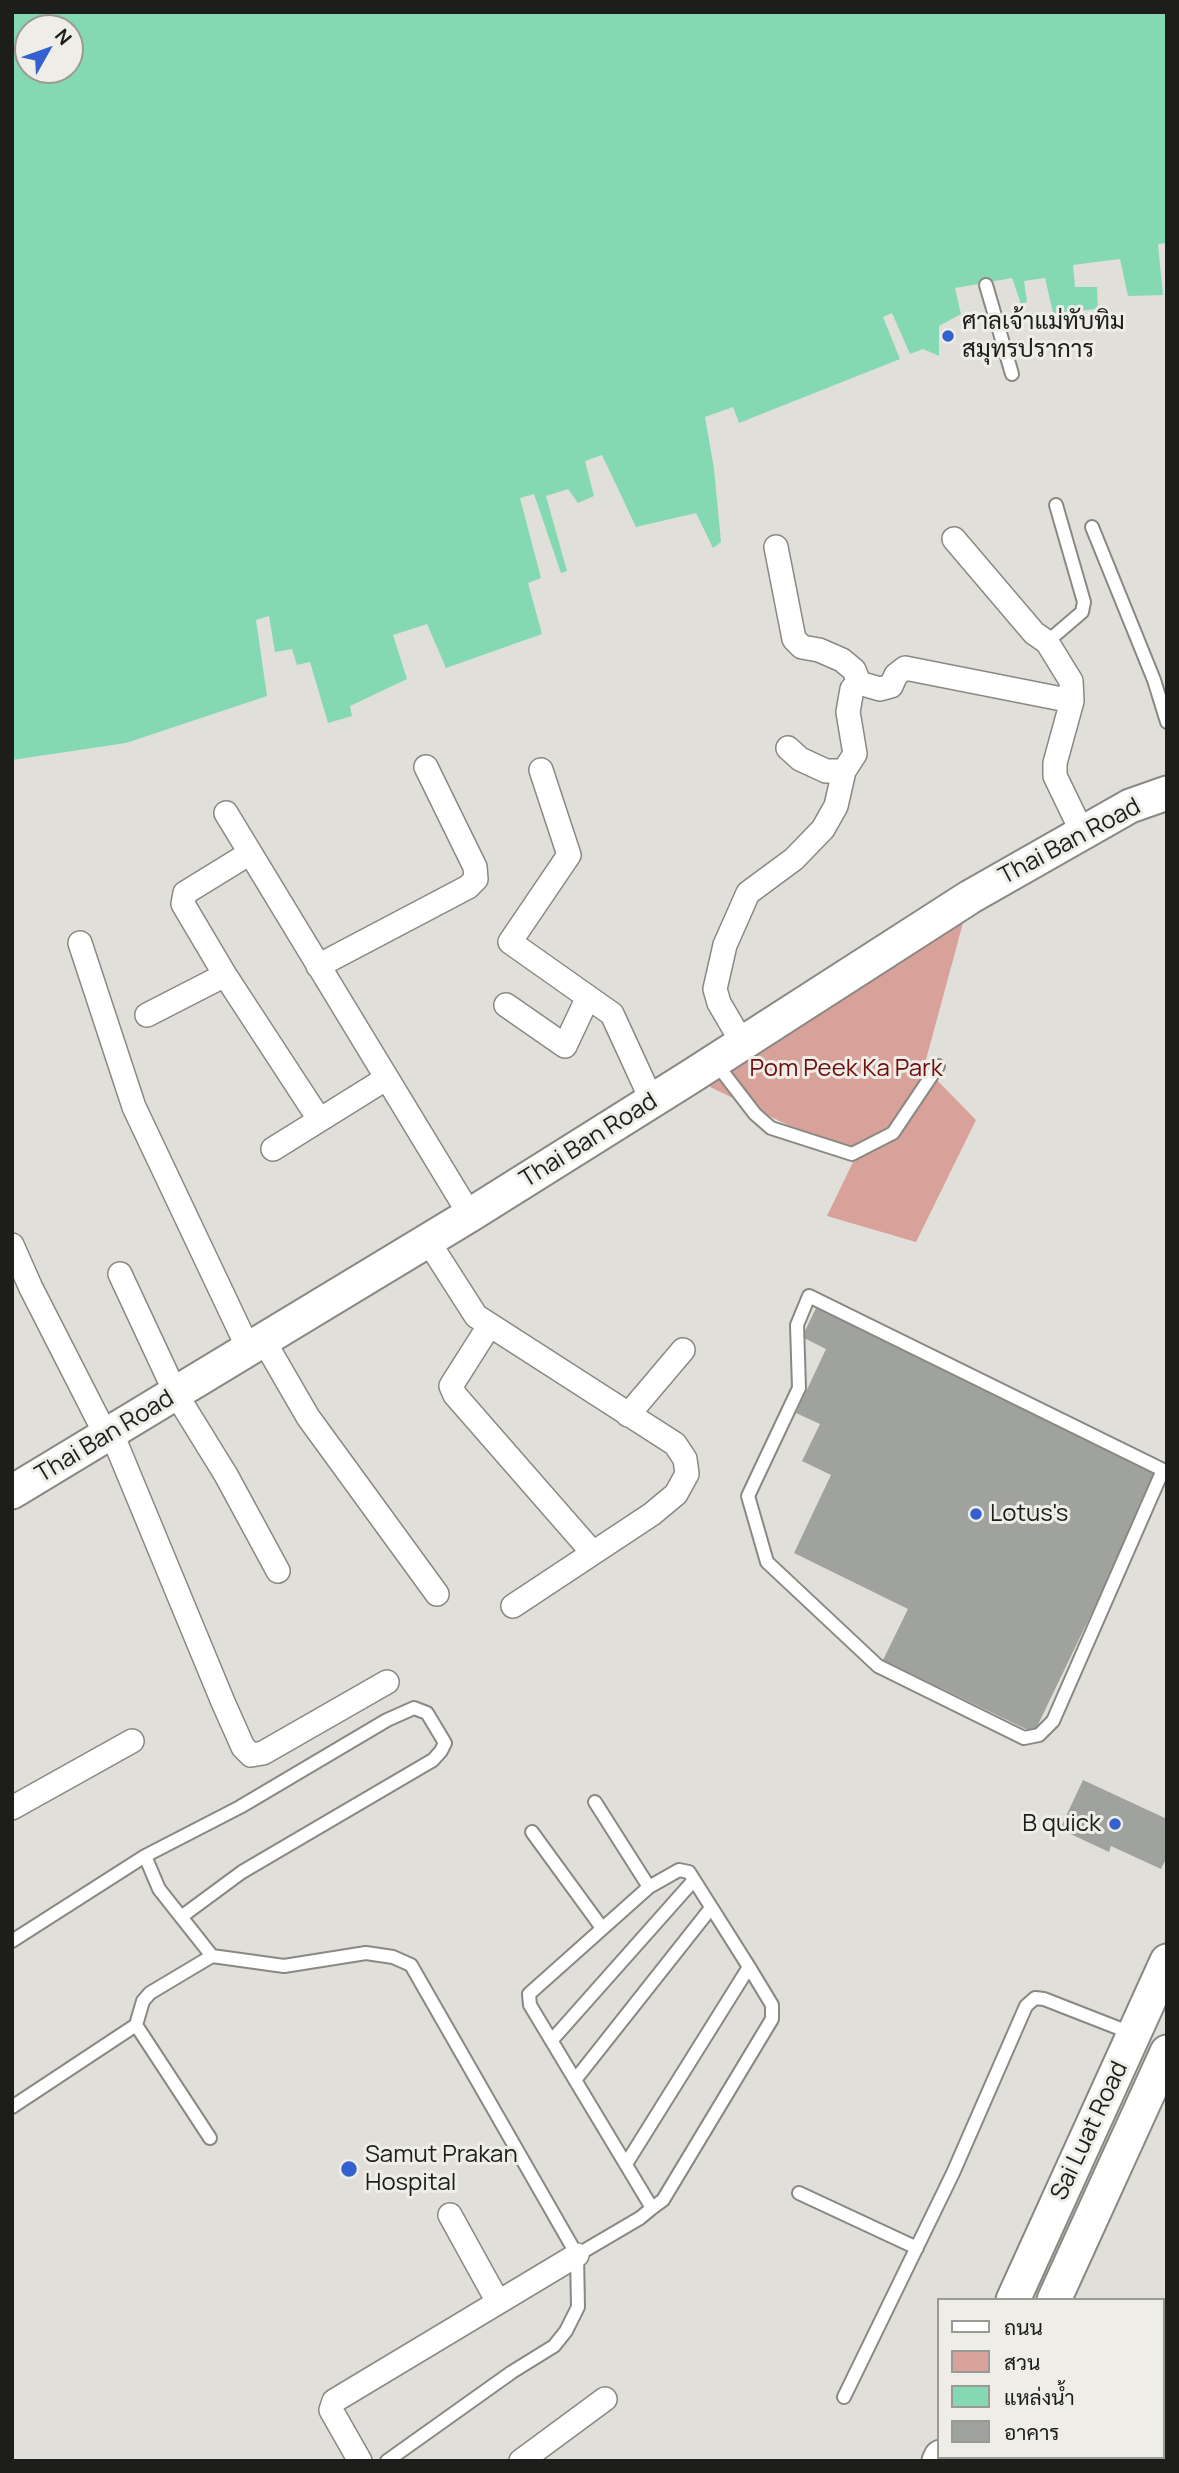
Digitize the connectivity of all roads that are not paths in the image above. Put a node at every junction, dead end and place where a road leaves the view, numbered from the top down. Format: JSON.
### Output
{"nodes":[{"id":1,"x":986,"y":285,"type":"dead end"},
{"id":2,"x":1012,"y":374,"type":"dead end"},
{"id":3,"x":1056,"y":505,"type":"dead end"},
{"id":4,"x":1092,"y":527,"type":"dead end"},
{"id":5,"x":954,"y":539,"type":"dead end"},
{"id":6,"x":776,"y":547,"type":"dead end"},
{"id":7,"x":1047,"y":642,"type":"junction"},
{"id":8,"x":859,"y":683,"type":"junction"},
{"id":9,"x":1072,"y":701,"type":"junction"},
{"id":10,"x":1167,"y":722,"type":"edge"},
{"id":11,"x":788,"y":748,"type":"dead end"},
{"id":12,"x":426,"y":767,"type":"dead end"},
{"id":13,"x":541,"y":770,"type":"dead end"},
{"id":14,"x":845,"y":771,"type":"junction"},
{"id":15,"x":1167,"y":793,"type":"edge"},
{"id":16,"x":226,"y":813,"type":"dead end"},
{"id":17,"x":1082,"y":832,"type":"junction"},
{"id":18,"x":250,"y":853,"type":"junction"},
{"id":19,"x":80,"y":943,"type":"dead end"},
{"id":20,"x":318,"y":966,"type":"junction"},
{"id":21,"x":225,"y":975,"type":"junction"},
{"id":22,"x":587,"y":997,"type":"junction"},
{"id":23,"x":506,"y":1004,"type":"dead end"},
{"id":24,"x":147,"y":1015,"type":"dead end"},
{"id":25,"x":743,"y":1044,"type":"junction"},
{"id":26,"x":715,"y":1062,"type":"junction"},
{"id":27,"x":938,"y":1066,"type":"dead end"},
{"id":28,"x":387,"y":1078,"type":"junction"},
{"id":29,"x":652,"y":1101,"type":"junction"},
{"id":30,"x":319,"y":1119,"type":"junction"},
{"id":31,"x":274,"y":1149,"type":"dead end"},
{"id":32,"x":470,"y":1215,"type":"junction"},
{"id":33,"x":428,"y":1241,"type":"junction"},
{"id":34,"x":12,"y":1245,"type":"edge"},
{"id":35,"x":120,"y":1274,"type":"dead end"},
{"id":36,"x":22,"y":1292,"type":"edge"},
{"id":37,"x":489,"y":1326,"type":"junction"},
{"id":38,"x":256,"y":1345,"type":"junction"},
{"id":39,"x":683,"y":1350,"type":"dead end"},
{"id":40,"x":176,"y":1394,"type":"junction"},
{"id":41,"x":628,"y":1415,"type":"junction"},
{"id":42,"x":109,"y":1435,"type":"junction"},
{"id":43,"x":1165,"y":1471,"type":"edge"},
{"id":44,"x":12,"y":1492,"type":"edge"},
{"id":45,"x":593,"y":1553,"type":"junction"},
{"id":46,"x":278,"y":1572,"type":"dead end"},
{"id":47,"x":437,"y":1594,"type":"dead end"},
{"id":48,"x":513,"y":1606,"type":"dead end"},
{"id":49,"x":387,"y":1682,"type":"dead end"},
{"id":50,"x":132,"y":1741,"type":"dead end"},
{"id":51,"x":594,"y":1802,"type":"dead end"},
{"id":52,"x":12,"y":1808,"type":"edge"},
{"id":53,"x":531,"y":1832,"type":"dead end"},
{"id":54,"x":145,"y":1856,"type":"junction"},
{"id":55,"x":694,"y":1880,"type":"junction"},
{"id":56,"x":649,"y":1887,"type":"junction"},
{"id":57,"x":711,"y":1908,"type":"junction"},
{"id":58,"x":181,"y":1917,"type":"junction"},
{"id":59,"x":602,"y":1928,"type":"junction"},
{"id":60,"x":12,"y":1941,"type":"edge"},
{"id":61,"x":212,"y":1956,"type":"junction"},
{"id":62,"x":1167,"y":1961,"type":"edge"},
{"id":63,"x":749,"y":1967,"type":"junction"},
{"id":64,"x":136,"y":2025,"type":"junction"},
{"id":65,"x":1135,"y":2034,"type":"junction"},
{"id":66,"x":552,"y":2040,"type":"junction"},
{"id":67,"x":1165,"y":2058,"type":"edge"},
{"id":68,"x":575,"y":2080,"type":"junction"},
{"id":69,"x":12,"y":2108,"type":"edge"},
{"id":70,"x":209,"y":2138,"type":"dead end"},
{"id":71,"x":626,"y":2164,"type":"junction"},
{"id":72,"x":799,"y":2193,"type":"dead end"},
{"id":73,"x":652,"y":2208,"type":"junction"},
{"id":74,"x":450,"y":2215,"type":"dead end"},
{"id":75,"x":917,"y":2248,"type":"junction"},
{"id":76,"x":577,"y":2255,"type":"junction"},
{"id":77,"x":1014,"y":2298,"type":"edge"},
{"id":78,"x":1055,"y":2298,"type":"edge"},
{"id":79,"x":498,"y":2302,"type":"junction"},
{"id":80,"x":844,"y":2397,"type":"dead end"},
{"id":81,"x":605,"y":2399,"type":"dead end"},
{"id":82,"x":360,"y":2461,"type":"edge"},
{"id":83,"x":387,"y":2461,"type":"edge"},
{"id":84,"x":521,"y":2461,"type":"edge"}],
"edges":[{"from":1,"to":2,"type":"lane"},
{"from":3,"to":7,"type":"lane"},
{"from":4,"to":10,"type":"lane"},
{"from":5,"to":7,"type":"street"},
{"from":6,"to":8,"type":"street"},
{"from":7,"to":9,"type":"street"},
{"from":8,"to":9,"type":"street"},
{"from":8,"to":14,"type":"street"},
{"from":9,"to":17,"type":"street"},
{"from":11,"to":14,"type":"street"},
{"from":12,"to":20,"type":"street"},
{"from":13,"to":22,"type":"street"},
{"from":14,"to":25,"type":"street"},
{"from":15,"to":17,"type":"street","name":"Thai Ban Road"},
{"from":16,"to":18,"type":"street"},
{"from":17,"to":25,"type":"street","name":"Thai Ban Road"},
{"from":18,"to":20,"type":"street"},
{"from":18,"to":21,"type":"street"},
{"from":19,"to":38,"type":"street"},
{"from":20,"to":28,"type":"street"},
{"from":21,"to":24,"type":"street"},
{"from":21,"to":30,"type":"street"},
{"from":22,"to":23,"type":"street"},
{"from":22,"to":29,"type":"street"},
{"from":25,"to":26,"type":"street","name":"Thai Ban Road"},
{"from":26,"to":27,"type":"lane"},
{"from":26,"to":29,"type":"street","name":"Thai Ban Road"},
{"from":28,"to":30,"type":"street"},
{"from":28,"to":32,"type":"street"},
{"from":29,"to":32,"type":"street","name":"Thai Ban Road"},
{"from":30,"to":31,"type":"street"},
{"from":32,"to":33,"type":"street","name":"Thai Ban Road"},
{"from":33,"to":37,"type":"street"},
{"from":33,"to":38,"type":"street","name":"Thai Ban Road"},
{"from":34,"to":36,"type":"street"},
{"from":35,"to":40,"type":"street"},
{"from":36,"to":42,"type":"street"},
{"from":37,"to":41,"type":"street"},
{"from":37,"to":45,"type":"street"},
{"from":38,"to":40,"type":"street","name":"Thai Ban Road"},
{"from":38,"to":47,"type":"street"},
{"from":39,"to":41,"type":"street"},
{"from":40,"to":42,"type":"street","name":"Thai Ban Road"},
{"from":40,"to":46,"type":"street"},
{"from":41,"to":45,"type":"street"},
{"from":42,"to":44,"type":"street","name":"Thai Ban Road"},
{"from":42,"to":49,"type":"street"},
{"from":43,"to":43,"type":"lane"},
{"from":45,"to":48,"type":"street"},
{"from":50,"to":52,"type":"street"},
{"from":51,"to":56,"type":"lane"},
{"from":53,"to":59,"type":"lane"},
{"from":54,"to":58,"type":"lane"},
{"from":54,"to":58,"type":"lane"},
{"from":54,"to":60,"type":"lane"},
{"from":55,"to":56,"type":"lane"},
{"from":55,"to":57,"type":"lane"},
{"from":55,"to":66,"type":"lane"},
{"from":56,"to":59,"type":"lane"},
{"from":57,"to":63,"type":"lane"},
{"from":57,"to":68,"type":"lane"},
{"from":58,"to":61,"type":"lane"},
{"from":59,"to":66,"type":"lane"},
{"from":61,"to":64,"type":"lane"},
{"from":61,"to":76,"type":"lane"},
{"from":62,"to":65,"type":"street","name":"Sai Luat Road"},
{"from":63,"to":71,"type":"lane"},
{"from":63,"to":73,"type":"lane"},
{"from":64,"to":69,"type":"lane"},
{"from":64,"to":70,"type":"lane"},
{"from":65,"to":67,"type":"street"},
{"from":65,"to":75,"type":"lane"},
{"from":65,"to":77,"type":"street","name":"Sai Luat Road"},
{"from":66,"to":68,"type":"lane"},
{"from":67,"to":78,"type":"street","name":"Sai Luat Road"},
{"from":68,"to":71,"type":"lane"},
{"from":71,"to":73,"type":"lane"},
{"from":72,"to":75,"type":"lane"},
{"from":73,"to":76,"type":"lane"},
{"from":74,"to":79,"type":"street"},
{"from":75,"to":80,"type":"lane"},
{"from":76,"to":79,"type":"street"},
{"from":76,"to":83,"type":"lane"},
{"from":79,"to":82,"type":"street"},
{"from":81,"to":84,"type":"street"}]}
